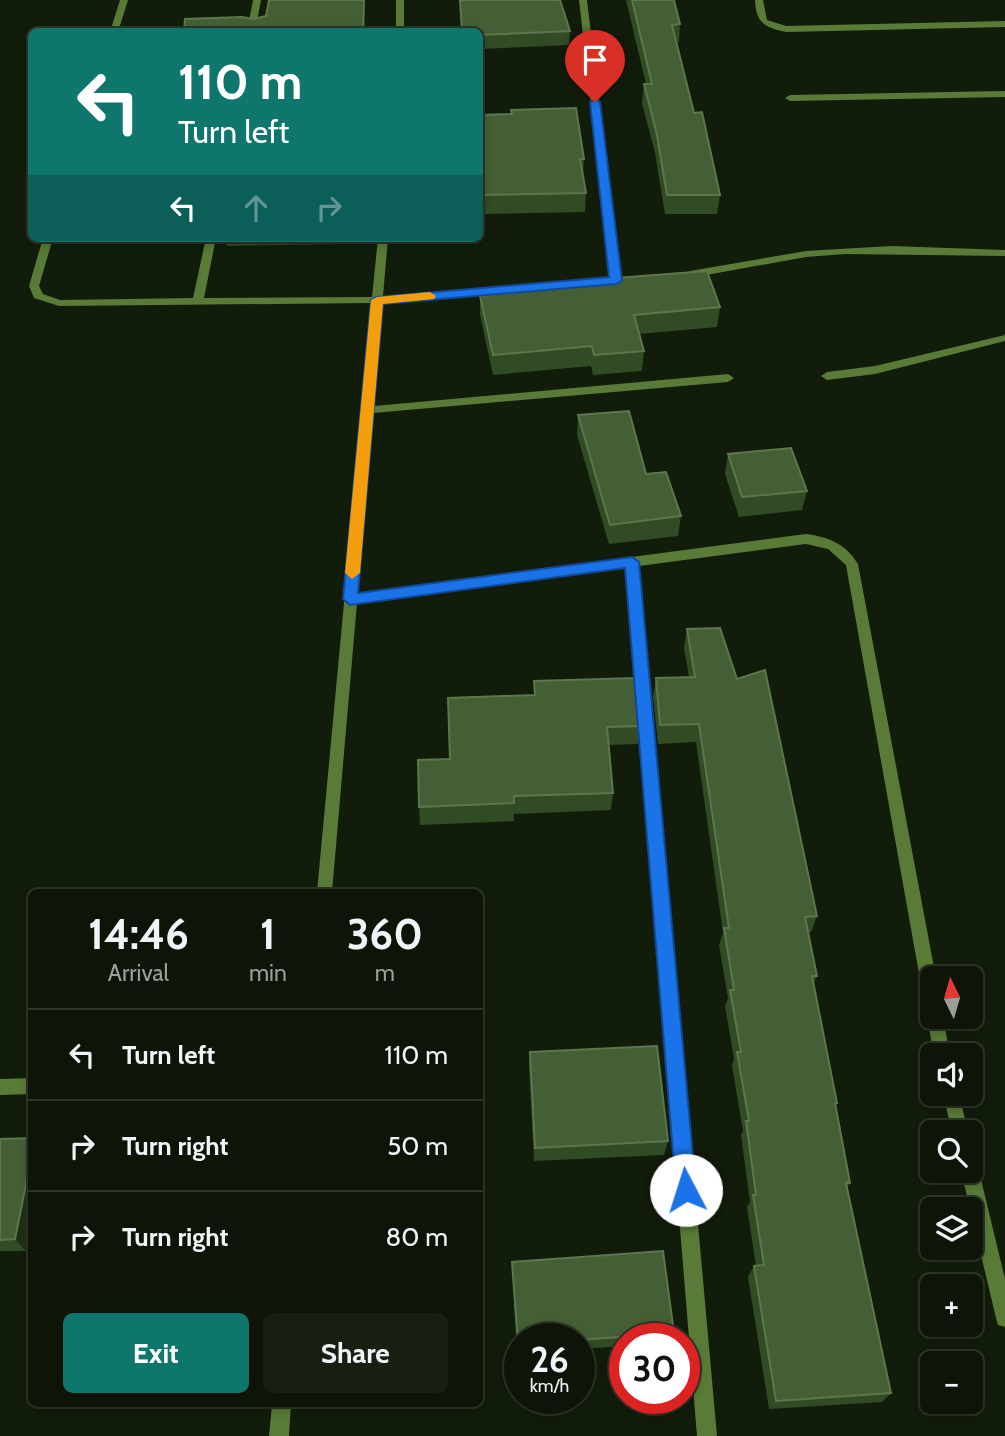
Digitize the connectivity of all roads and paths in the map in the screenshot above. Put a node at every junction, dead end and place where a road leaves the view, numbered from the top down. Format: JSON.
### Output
{"nodes":[{"id":1,"x":124,"y":0,"type":"edge"},
{"id":2,"x":257,"y":0,"type":"edge"},
{"id":3,"x":400,"y":0,"type":"edge"},
{"id":4,"x":583,"y":0,"type":"edge"},
{"id":5,"x":759,"y":0,"type":"edge"},
{"id":6,"x":1005,"y":24,"type":"edge"},
{"id":7,"x":115,"y":28,"type":"edge"},
{"id":8,"x":252,"y":28,"type":"edge"},
{"id":9,"x":400,"y":28,"type":"edge"},
{"id":10,"x":1005,"y":94,"type":"edge"},
{"id":11,"x":790,"y":98,"type":"dead end"},
{"id":12,"x":47,"y":242,"type":"edge"},
{"id":13,"x":210,"y":242,"type":"edge"},
{"id":14,"x":383,"y":242,"type":"edge"},
{"id":15,"x":1005,"y":253,"type":"edge"},
{"id":16,"x":684,"y":275,"type":"edge"},
{"id":17,"x":629,"y":279,"type":"edge"},
{"id":18,"x":616,"y":281,"type":"junction"},
{"id":19,"x":377,"y":300,"type":"junction"},
{"id":20,"x":198,"y":302,"type":"junction"},
{"id":21,"x":1005,"y":338,"type":"edge"},
{"id":22,"x":827,"y":376,"type":"dead end"},
{"id":23,"x":728,"y":378,"type":"dead end"},
{"id":24,"x":368,"y":411,"type":"junction"},
{"id":25,"x":632,"y":562,"type":"junction"},
{"id":26,"x":350,"y":599,"type":"junction"},
{"id":27,"x":324,"y":889,"type":"edge"},
{"id":28,"x":926,"y":966,"type":"edge"},
{"id":29,"x":28,"y":1086,"type":"edge"},
{"id":30,"x":0,"y":1087,"type":"edge"},
{"id":31,"x":973,"y":1183,"type":"edge"},
{"id":32,"x":1005,"y":1318,"type":"edge"},
{"id":33,"x":282,"y":1407,"type":"edge"},
{"id":34,"x":279,"y":1436,"type":"edge"},
{"id":35,"x":707,"y":1436,"type":"edge"}],
"edges":[{"from":1,"to":7,"type":"street"},
{"from":2,"to":8,"type":"street"},
{"from":3,"to":9,"type":"street"},
{"from":4,"to":18,"type":"street"},
{"from":5,"to":6,"type":"street"},
{"from":10,"to":11,"type":"street"},
{"from":12,"to":20,"type":"street"},
{"from":13,"to":20,"type":"street"},
{"from":14,"to":19,"type":"street"},
{"from":15,"to":16,"type":"street"},
{"from":17,"to":18,"type":"street"},
{"from":18,"to":19,"type":"street"},
{"from":19,"to":20,"type":"street"},
{"from":19,"to":24,"type":"street"},
{"from":21,"to":22,"type":"street"},
{"from":23,"to":24,"type":"street"},
{"from":24,"to":26,"type":"street"},
{"from":25,"to":26,"type":"street"},
{"from":25,"to":28,"type":"street"},
{"from":25,"to":35,"type":"street"},
{"from":26,"to":27,"type":"street"},
{"from":29,"to":30,"type":"street"},
{"from":31,"to":32,"type":"street"},
{"from":33,"to":34,"type":"street"}]}
